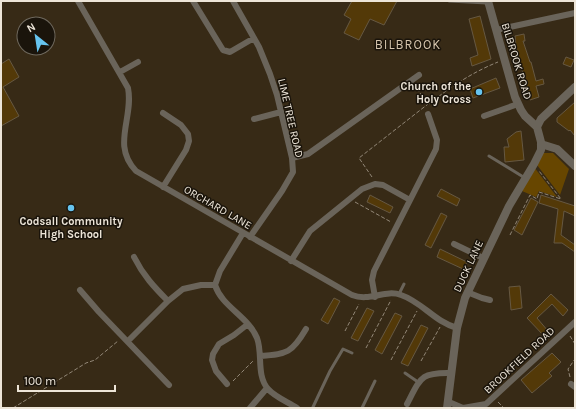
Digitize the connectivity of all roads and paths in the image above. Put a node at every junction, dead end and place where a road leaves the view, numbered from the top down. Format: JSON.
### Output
{"nodes":[{"id":1,"x":78,"y":1,"type":"edge"},
{"id":2,"x":193,"y":1,"type":"edge"},
{"id":3,"x":233,"y":1,"type":"edge"},
{"id":4,"x":449,"y":1,"type":"edge"},
{"id":5,"x":488,"y":2,"type":"edge"},
{"id":6,"x":575,"y":13,"type":"edge"},
{"id":7,"x":496,"y":30,"type":"junction"},
{"id":8,"x":254,"y":38,"type":"junction"},
{"id":9,"x":504,"y":60,"type":"junction"},
{"id":10,"x":138,"y":62,"type":"dead end"},
{"id":11,"x":120,"y":72,"type":"junction"},
{"id":12,"x":419,"y":75,"type":"dead end"},
{"id":13,"x":412,"y":81,"type":"junction"},
{"id":14,"x":575,"y":87,"type":"edge"},
{"id":15,"x":428,"y":104,"type":"junction"},
{"id":16,"x":518,"y":104,"type":"junction"},
{"id":17,"x":281,"y":112,"type":"junction"},
{"id":18,"x":163,"y":113,"type":"dead end"},
{"id":19,"x":428,"y":114,"type":"dead end"},
{"id":20,"x":484,"y":116,"type":"dead end"},
{"id":21,"x":254,"y":119,"type":"dead end"},
{"id":22,"x":537,"y":126,"type":"junction"},
{"id":23,"x":541,"y":144,"type":"junction"},
{"id":24,"x":489,"y":156,"type":"dead end"},
{"id":25,"x":292,"y":158,"type":"junction"},
{"id":26,"x":536,"y":166,"type":"dead end"},
{"id":27,"x":575,"y":166,"type":"edge"},
{"id":28,"x":525,"y":178,"type":"junction"},
{"id":29,"x":375,"y":184,"type":"junction"},
{"id":30,"x":163,"y":187,"type":"junction"},
{"id":31,"x":352,"y":200,"type":"dead end"},
{"id":32,"x":410,"y":200,"type":"junction"},
{"id":33,"x":394,"y":223,"type":"dead end"},
{"id":34,"x":243,"y":233,"type":"junction"},
{"id":35,"x":510,"y":235,"type":"dead end"},
{"id":36,"x":250,"y":237,"type":"junction"},
{"id":37,"x":454,"y":244,"type":"dead end"},
{"id":38,"x":134,"y":257,"type":"dead end"},
{"id":39,"x":483,"y":258,"type":"junction"},
{"id":40,"x":291,"y":261,"type":"junction"},
{"id":41,"x":404,"y":284,"type":"dead end"},
{"id":42,"x":215,"y":285,"type":"junction"},
{"id":43,"x":80,"y":290,"type":"dead end"},
{"id":44,"x":467,"y":292,"type":"junction"},
{"id":45,"x":399,"y":294,"type":"junction"},
{"id":46,"x":375,"y":297,"type":"junction"},
{"id":47,"x":392,"y":298,"type":"dead end"},
{"id":48,"x":490,"y":300,"type":"dead end"},
{"id":49,"x":168,"y":301,"type":"junction"},
{"id":50,"x":360,"y":302,"type":"dead end"},
{"id":51,"x":418,"y":310,"type":"dead end"},
{"id":52,"x":575,"y":322,"type":"edge"},
{"id":53,"x":248,"y":324,"type":"junction"},
{"id":54,"x":440,"y":326,"type":"dead end"},
{"id":55,"x":457,"y":328,"type":"junction"},
{"id":56,"x":306,"y":329,"type":"dead end"},
{"id":57,"x":566,"y":330,"type":"junction"},
{"id":58,"x":344,"y":331,"type":"dead end"},
{"id":59,"x":120,"y":339,"type":"dead end"},
{"id":60,"x":128,"y":341,"type":"junction"},
{"id":61,"x":575,"y":344,"type":"edge"},
{"id":62,"x":366,"y":348,"type":"dead end"},
{"id":63,"x":352,"y":353,"type":"dead end"},
{"id":64,"x":261,"y":356,"type":"junction"},
{"id":65,"x":575,"y":358,"type":"edge"},
{"id":66,"x":391,"y":360,"type":"dead end"},
{"id":67,"x":420,"y":361,"type":"dead end"},
{"id":68,"x":405,"y":373,"type":"dead end"},
{"id":69,"x":452,"y":373,"type":"junction"},
{"id":70,"x":375,"y":381,"type":"dead end"},
{"id":71,"x":418,"y":382,"type":"junction"},
{"id":72,"x":227,"y":384,"type":"joint"},
{"id":73,"x":169,"y":385,"type":"dead end"},
{"id":74,"x":573,"y":385,"type":"edge"},
{"id":75,"x":267,"y":388,"type":"junction"},
{"id":76,"x":494,"y":397,"type":"junction"},
{"id":77,"x":407,"y":404,"type":"dead end"},
{"id":78,"x":448,"y":405,"type":"edge"},
{"id":79,"x":13,"y":408,"type":"edge"},
{"id":80,"x":250,"y":408,"type":"edge"},
{"id":81,"x":297,"y":408,"type":"edge"},
{"id":82,"x":313,"y":408,"type":"edge"},
{"id":83,"x":362,"y":408,"type":"edge"},
{"id":84,"x":504,"y":408,"type":"edge"}],
"edges":[{"from":1,"to":11,"type":"street","name":"ORCHARD LANE"},
{"from":2,"to":8,"type":"street"},
{"from":3,"to":8,"type":"street","name":"LIME TREE ROAD"},
{"from":4,"to":5,"type":"lane"},
{"from":5,"to":7,"type":"street","name":"BILBROOK ROAD"},
{"from":6,"to":7,"type":"street"},
{"from":7,"to":9,"type":"street","name":"BILBROOK ROAD"},
{"from":8,"to":17,"type":"street","name":"LIME TREE ROAD"},
{"from":9,"to":15,"type":"path"},
{"from":9,"to":16,"type":"street","name":"BILBROOK ROAD"},
{"from":10,"to":11,"type":"street"},
{"from":11,"to":30,"type":"street","name":"ORCHARD LANE"},
{"from":12,"to":13,"type":"street"},
{"from":13,"to":15,"type":"path"},
{"from":13,"to":25,"type":"street"},
{"from":14,"to":22,"type":"street"},
{"from":15,"to":29,"type":"path"},
{"from":16,"to":20,"type":"street"},
{"from":16,"to":22,"type":"street","name":"BILBROOK ROAD"},
{"from":17,"to":21,"type":"street"},
{"from":17,"to":25,"type":"street","name":"LIME TREE ROAD"},
{"from":18,"to":30,"type":"street"},
{"from":19,"to":32,"type":"street"},
{"from":22,"to":23,"type":"street"},
{"from":23,"to":27,"type":"street"},
{"from":23,"to":28,"type":"street","name":"DUCK LANE"},
{"from":24,"to":28,"type":"lane"},
{"from":25,"to":36,"type":"street","name":"LIME TREE ROAD"},
{"from":26,"to":35,"type":"path"},
{"from":28,"to":39,"type":"street","name":"DUCK LANE"},
{"from":29,"to":32,"type":"street"},
{"from":29,"to":40,"type":"street"},
{"from":30,"to":34,"type":"street","name":"ORCHARD LANE"},
{"from":31,"to":33,"type":"path"},
{"from":32,"to":46,"type":"street"},
{"from":34,"to":36,"type":"street","name":"ORCHARD LANE"},
{"from":34,"to":42,"type":"street"},
{"from":36,"to":40,"type":"street","name":"ORCHARD LANE"},
{"from":37,"to":39,"type":"street"},
{"from":38,"to":49,"type":"street"},
{"from":39,"to":44,"type":"street","name":"DUCK LANE"},
{"from":40,"to":46,"type":"street","name":"ORCHARD LANE"},
{"from":41,"to":45,"type":"lane"},
{"from":42,"to":49,"type":"street"},
{"from":42,"to":53,"type":"street"},
{"from":43,"to":60,"type":"street"},
{"from":44,"to":48,"type":"street"},
{"from":44,"to":55,"type":"street","name":"DUCK LANE"},
{"from":45,"to":46,"type":"street","name":"ORCHARD LANE"},
{"from":45,"to":55,"type":"street"},
{"from":47,"to":62,"type":"path"},
{"from":49,"to":60,"type":"street"},
{"from":50,"to":58,"type":"path"},
{"from":51,"to":66,"type":"path"},
{"from":52,"to":57,"type":"street","name":"BROOKFIELD ROAD"},
{"from":53,"to":64,"type":"street"},
{"from":53,"to":72,"type":"street"},
{"from":54,"to":67,"type":"path"},
{"from":55,"to":69,"type":"street","name":"DUCK LANE"},
{"from":56,"to":64,"type":"street"},
{"from":57,"to":61,"type":"path"},
{"from":57,"to":76,"type":"street","name":"BROOKFIELD ROAD"},
{"from":59,"to":79,"type":"path"},
{"from":60,"to":73,"type":"street"},
{"from":63,"to":82,"type":"lane"},
{"from":64,"to":72,"type":"path"},
{"from":64,"to":75,"type":"street"},
{"from":65,"to":74,"type":"path"},
{"from":68,"to":71,"type":"lane"},
{"from":69,"to":71,"type":"street"},
{"from":69,"to":78,"type":"street","name":"DUCK LANE"},
{"from":70,"to":83,"type":"lane"},
{"from":71,"to":77,"type":"street"},
{"from":75,"to":80,"type":"street"},
{"from":75,"to":81,"type":"street"},
{"from":76,"to":78,"type":"street","name":"BROOKFIELD ROAD"},
{"from":76,"to":84,"type":"path"}]}
